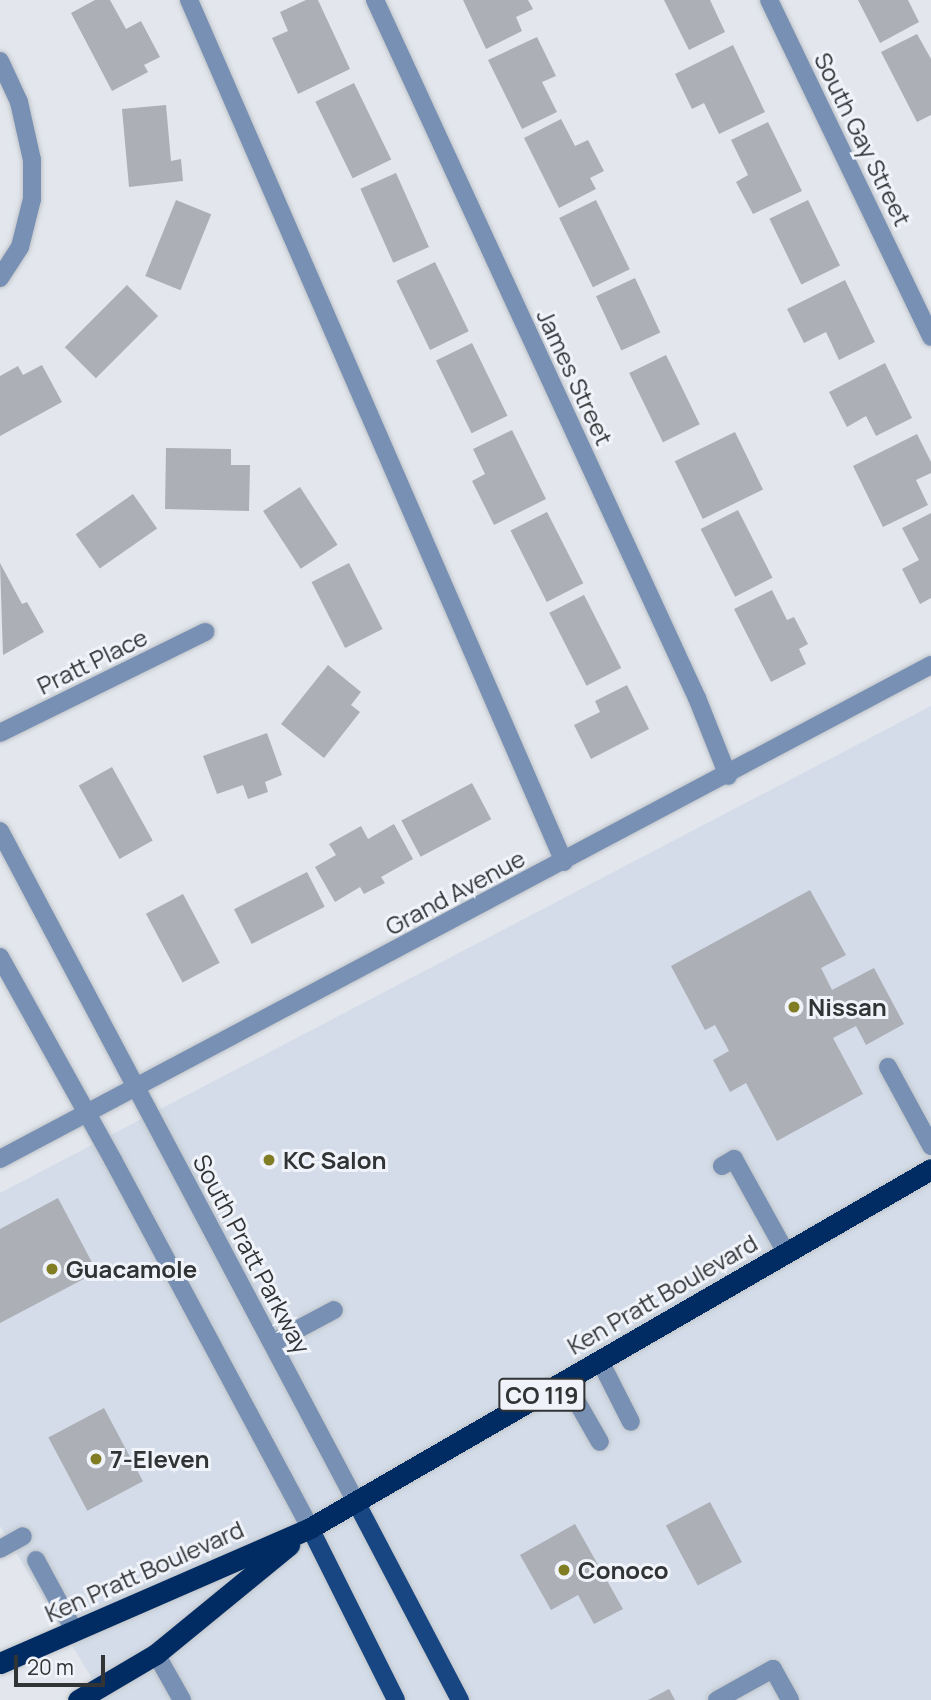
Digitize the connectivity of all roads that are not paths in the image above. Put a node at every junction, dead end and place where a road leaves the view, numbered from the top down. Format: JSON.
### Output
{"nodes":[{"id":1,"x":189,"y":0,"type":"edge"},
{"id":2,"x":375,"y":0,"type":"edge"},
{"id":3,"x":769,"y":0,"type":"edge"},
{"id":4,"x":0,"y":61,"type":"edge"},
{"id":5,"x":0,"y":278,"type":"edge"},
{"id":6,"x":931,"y":337,"type":"edge"},
{"id":7,"x":205,"y":632,"type":"dead end"},
{"id":8,"x":931,"y":665,"type":"edge"},
{"id":9,"x":0,"y":733,"type":"edge"},
{"id":10,"x":728,"y":776,"type":"junction"},
{"id":11,"x":0,"y":831,"type":"edge"},
{"id":12,"x":564,"y":862,"type":"junction"},
{"id":13,"x":0,"y":957,"type":"edge"},
{"id":14,"x":888,"y":1067,"type":"dead end"},
{"id":15,"x":135,"y":1088,"type":"junction"},
{"id":16,"x":87,"y":1114,"type":"junction"},
{"id":17,"x":931,"y":1146,"type":"edge"},
{"id":18,"x":0,"y":1159,"type":"edge"},
{"id":19,"x":722,"y":1166,"type":"dead end"},
{"id":20,"x":931,"y":1169,"type":"edge"},
{"id":21,"x":786,"y":1253,"type":"junction"},
{"id":22,"x":334,"y":1310,"type":"dead end"},
{"id":23,"x":272,"y":1343,"type":"junction"},
{"id":24,"x":600,"y":1361,"type":"junction"},
{"id":25,"x":565,"y":1381,"type":"junction"},
{"id":26,"x":631,"y":1422,"type":"dead end"},
{"id":27,"x":600,"y":1442,"type":"dead end"},
{"id":28,"x":356,"y":1502,"type":"junction"},
{"id":29,"x":310,"y":1528,"type":"junction"},
{"id":30,"x":23,"y":1536,"type":"dead end"},
{"id":31,"x":0,"y":1549,"type":"edge"},
{"id":32,"x":36,"y":1560,"type":"dead end"},
{"id":33,"x":74,"y":1630,"type":"junction"},
{"id":34,"x":156,"y":1654,"type":"junction"},
{"id":35,"x":0,"y":1663,"type":"edge"},
{"id":36,"x":78,"y":1700,"type":"edge"},
{"id":37,"x":182,"y":1700,"type":"edge"},
{"id":38,"x":396,"y":1700,"type":"edge"},
{"id":39,"x":460,"y":1700,"type":"edge"},
{"id":40,"x":717,"y":1700,"type":"edge"},
{"id":41,"x":790,"y":1700,"type":"edge"}],
"edges":[{"from":1,"to":12,"type":"street"},
{"from":2,"to":10,"type":"street","name":"James Street"},
{"from":3,"to":6,"type":"street","name":"South Gay Street"},
{"from":4,"to":5,"type":"street"},
{"from":7,"to":9,"type":"street","name":"Pratt Place"},
{"from":8,"to":10,"type":"street","name":"Grand Avenue"},
{"from":10,"to":12,"type":"street","name":"Grand Avenue"},
{"from":11,"to":15,"type":"street","name":"South Pratt Parkway"},
{"from":12,"to":15,"type":"street","name":"Grand Avenue"},
{"from":13,"to":16,"type":"street"},
{"from":14,"to":17,"type":"street"},
{"from":15,"to":16,"type":"street","name":"Grand Avenue"},
{"from":15,"to":23,"type":"street","name":"South Pratt Parkway"},
{"from":16,"to":18,"type":"street","name":"Grand Avenue"},
{"from":16,"to":29,"type":"street"},
{"from":19,"to":21,"type":"street"},
{"from":20,"to":21,"type":"highway","name":"Ken Pratt Boulevard","number":"CO 119"},
{"from":21,"to":24,"type":"highway","name":"Ken Pratt Boulevard","number":"CO 119"},
{"from":22,"to":23,"type":"street"},
{"from":23,"to":28,"type":"street","name":"South Pratt Parkway"},
{"from":24,"to":25,"type":"highway","name":"Ken Pratt Boulevard","number":"CO 119"},
{"from":24,"to":26,"type":"street"},
{"from":25,"to":27,"type":"street"},
{"from":25,"to":28,"type":"highway","name":"Ken Pratt Boulevard","number":"CO 119"},
{"from":28,"to":29,"type":"highway","name":"Ken Pratt Boulevard","number":"CO 119"},
{"from":28,"to":39,"type":"main road","name":"South Pratt Parkway"},
{"from":29,"to":33,"type":"highway","name":"Ken Pratt Boulevard","number":"CO 119"},
{"from":29,"to":34,"type":"highway","name":"Ken Pratt Boulevard","number":"CO 119"},
{"from":29,"to":38,"type":"main road"},
{"from":30,"to":31,"type":"street"},
{"from":32,"to":33,"type":"street"},
{"from":33,"to":35,"type":"highway","name":"Ken Pratt Boulevard","number":"CO 119"},
{"from":34,"to":36,"type":"highway","name":"Ken Pratt Boulevard","number":"CO 119"},
{"from":34,"to":37,"type":"street"},
{"from":40,"to":41,"type":"street"}]}
